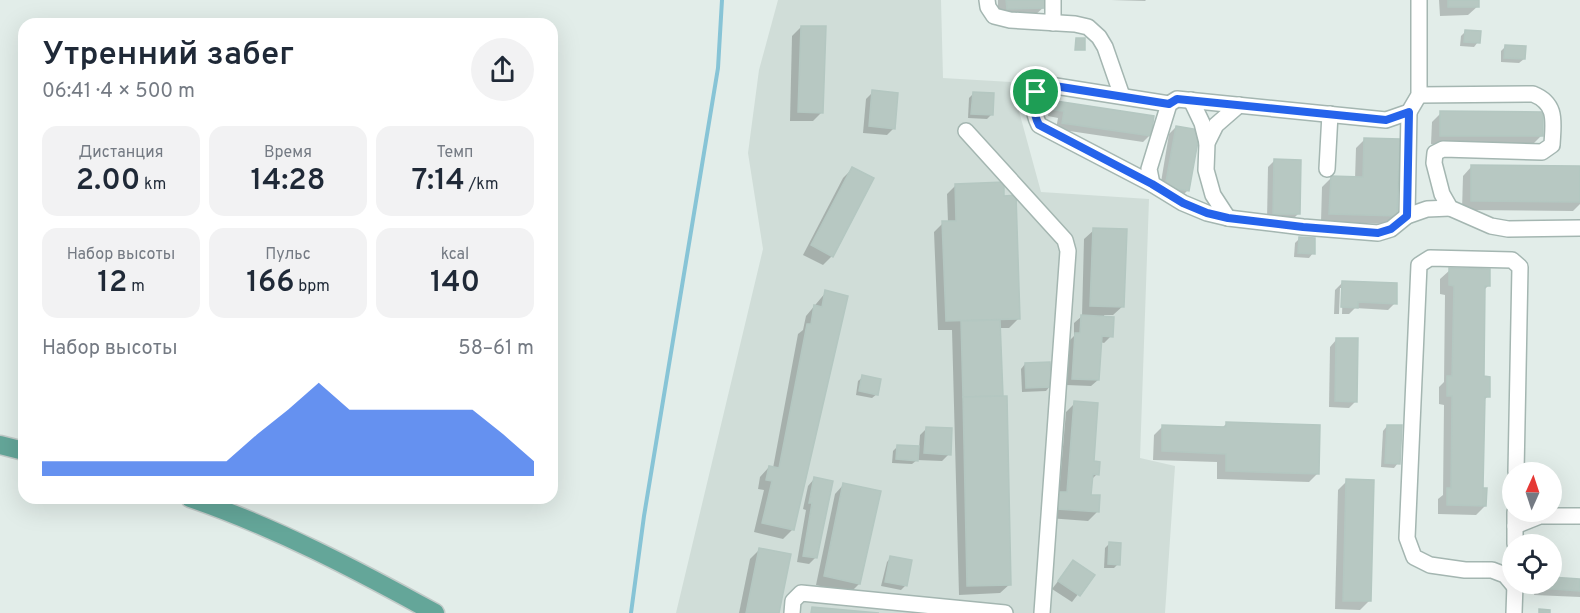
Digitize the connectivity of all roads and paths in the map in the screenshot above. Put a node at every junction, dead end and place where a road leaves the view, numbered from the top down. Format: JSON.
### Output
{"nodes":[{"id":1,"x":987,"y":0,"type":"edge"},
{"id":2,"x":1053,"y":0,"type":"edge"},
{"id":3,"x":1419,"y":0,"type":"edge"},
{"id":4,"x":1053,"y":23,"type":"junction"},
{"id":5,"x":1419,"y":95,"type":"junction"},
{"id":6,"x":1122,"y":96,"type":"junction"},
{"id":7,"x":1191,"y":100,"type":"junction"},
{"id":8,"x":1169,"y":104,"type":"junction"},
{"id":9,"x":1239,"y":105,"type":"junction"},
{"id":10,"x":1409,"y":112,"type":"junction"},
{"id":11,"x":1330,"y":114,"type":"junction"},
{"id":12,"x":966,"y":131,"type":"dead end"},
{"id":13,"x":1207,"y":143,"type":"junction"},
{"id":14,"x":1327,"y":169,"type":"dead end"},
{"id":15,"x":1152,"y":184,"type":"junction"},
{"id":16,"x":1449,"y":208,"type":"junction"},
{"id":17,"x":1407,"y":216,"type":"junction"},
{"id":18,"x":1228,"y":218,"type":"junction"},
{"id":19,"x":1580,"y":228,"type":"edge"},
{"id":20,"x":0,"y":445,"type":"edge"},
{"id":21,"x":18,"y":450,"type":"edge"},
{"id":22,"x":1516,"y":462,"type":"edge"},
{"id":23,"x":207,"y":504,"type":"edge"},
{"id":24,"x":1562,"y":516,"type":"edge"},
{"id":25,"x":1580,"y":516,"type":"edge"},
{"id":26,"x":1502,"y":574,"type":"edge"},
{"id":27,"x":1515,"y":594,"type":"edge"},
{"id":28,"x":435,"y":613,"type":"edge"},
{"id":29,"x":792,"y":613,"type":"edge"},
{"id":30,"x":1005,"y":613,"type":"edge"},
{"id":31,"x":1042,"y":613,"type":"edge"},
{"id":32,"x":1514,"y":613,"type":"edge"}],
"edges":[{"from":1,"to":4,"type":"lane"},
{"from":2,"to":4,"type":"lane"},
{"from":3,"to":5,"type":"lane"},
{"from":4,"to":6,"type":"lane"},
{"from":5,"to":10,"type":"lane"},
{"from":5,"to":16,"type":"lane"},
{"from":6,"to":8,"type":"lane"},
{"from":6,"to":15,"type":"lane"},
{"from":7,"to":8,"type":"lane"},
{"from":7,"to":9,"type":"lane"},
{"from":7,"to":13,"type":"lane"},
{"from":8,"to":15,"type":"lane"},
{"from":9,"to":11,"type":"lane"},
{"from":9,"to":13,"type":"lane"},
{"from":10,"to":11,"type":"lane"},
{"from":10,"to":17,"type":"lane"},
{"from":11,"to":14,"type":"lane"},
{"from":12,"to":31,"type":"lane"},
{"from":13,"to":18,"type":"lane"},
{"from":15,"to":18,"type":"lane"},
{"from":16,"to":17,"type":"lane"},
{"from":16,"to":19,"type":"lane"},
{"from":17,"to":18,"type":"lane"},
{"from":20,"to":21,"type":"main road"},
{"from":22,"to":26,"type":"lane"},
{"from":23,"to":28,"type":"main road"},
{"from":24,"to":25,"type":"lane"},
{"from":27,"to":32,"type":"lane"},
{"from":29,"to":30,"type":"lane"}]}
